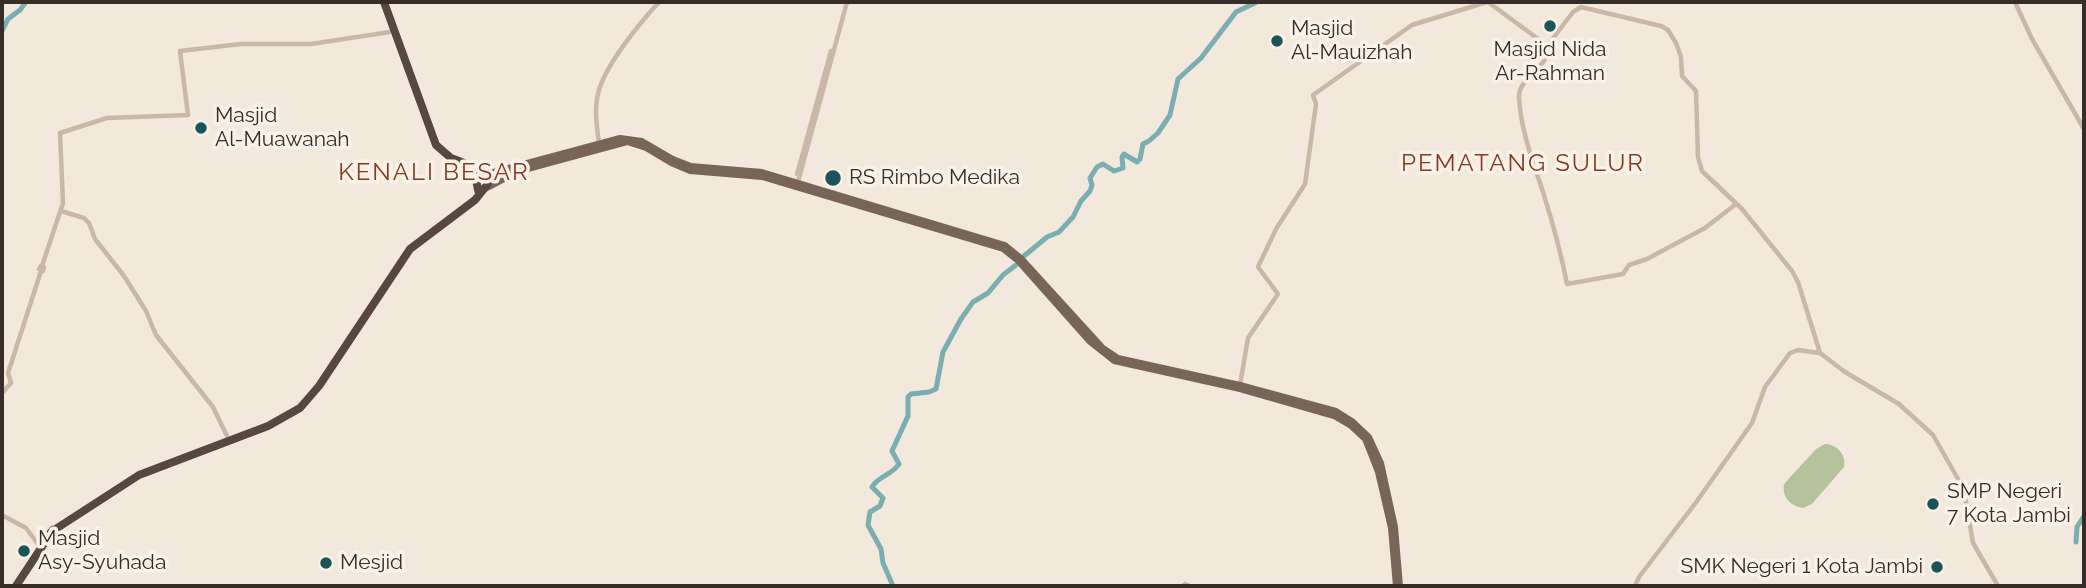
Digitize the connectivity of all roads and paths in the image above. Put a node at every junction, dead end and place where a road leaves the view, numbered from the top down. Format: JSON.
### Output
{"nodes":[{"id":1,"x":381,"y":2,"type":"edge"},
{"id":2,"x":659,"y":2,"type":"edge"},
{"id":3,"x":845,"y":2,"type":"edge"},
{"id":4,"x":1488,"y":2,"type":"edge"},
{"id":5,"x":2015,"y":2,"type":"edge"},
{"id":6,"x":390,"y":32,"type":"junction"},
{"id":7,"x":1548,"y":45,"type":"junction"},
{"id":8,"x":416,"y":98,"type":"junction"},
{"id":9,"x":2084,"y":129,"type":"edge"},
{"id":10,"x":599,"y":144,"type":"junction"},
{"id":11,"x":568,"y":155,"type":"junction"},
{"id":12,"x":475,"y":173,"type":"junction"},
{"id":13,"x":514,"y":173,"type":"junction"},
{"id":14,"x":488,"y":175,"type":"junction"},
{"id":15,"x":797,"y":182,"type":"junction"},
{"id":16,"x":482,"y":189,"type":"junction"},
{"id":17,"x":1736,"y":204,"type":"junction"},
{"id":18,"x":61,"y":211,"type":"junction"},
{"id":19,"x":958,"y":233,"type":"junction"},
{"id":20,"x":1820,"y":353,"type":"junction"},
{"id":21,"x":1198,"y":378,"type":"junction"},
{"id":22,"x":1240,"y":385,"type":"junction"},
{"id":23,"x":2,"y":393,"type":"edge"},
{"id":24,"x":1262,"y":394,"type":"junction"},
{"id":25,"x":227,"y":436,"type":"junction"},
{"id":26,"x":215,"y":443,"type":"junction"},
{"id":27,"x":2,"y":514,"type":"edge"},
{"id":28,"x":40,"y":547,"type":"junction"},
{"id":29,"x":16,"y":586,"type":"edge"},
{"id":30,"x":1182,"y":586,"type":"edge"},
{"id":31,"x":1190,"y":586,"type":"edge"},
{"id":32,"x":1398,"y":586,"type":"edge"},
{"id":33,"x":1635,"y":586,"type":"edge"},
{"id":34,"x":1998,"y":586,"type":"edge"}],
"edges":[{"from":1,"to":6,"type":"highway"},
{"from":1,"to":8,"type":"highway"},
{"from":2,"to":10,"type":"street"},
{"from":3,"to":15,"type":"street"},
{"from":4,"to":7,"type":"street"},
{"from":4,"to":22,"type":"street"},
{"from":5,"to":9,"type":"street"},
{"from":6,"to":8,"type":"highway"},
{"from":6,"to":18,"type":"street"},
{"from":7,"to":17,"type":"street"},
{"from":7,"to":17,"type":"street"},
{"from":8,"to":12,"type":"highway"},
{"from":8,"to":14,"type":"highway"},
{"from":10,"to":11,"type":"main road"},
{"from":10,"to":15,"type":"main road"},
{"from":11,"to":13,"type":"main road"},
{"from":11,"to":14,"type":"main road"},
{"from":11,"to":19,"type":"main road"},
{"from":12,"to":14,"type":"highway"},
{"from":12,"to":16,"type":"highway"},
{"from":13,"to":14,"type":"main road"},
{"from":13,"to":16,"type":"main road"},
{"from":14,"to":16,"type":"highway"},
{"from":15,"to":19,"type":"main road"},
{"from":16,"to":25,"type":"highway"},
{"from":16,"to":26,"type":"highway"},
{"from":17,"to":20,"type":"street"},
{"from":18,"to":23,"type":"street"},
{"from":18,"to":25,"type":"street"},
{"from":19,"to":21,"type":"main road"},
{"from":20,"to":33,"type":"street"},
{"from":20,"to":34,"type":"street"},
{"from":21,"to":22,"type":"main road"},
{"from":21,"to":24,"type":"main road"},
{"from":22,"to":24,"type":"main road"},
{"from":24,"to":32,"type":"main road"},
{"from":25,"to":26,"type":"highway"},
{"from":26,"to":28,"type":"highway"},
{"from":27,"to":28,"type":"street"},
{"from":28,"to":29,"type":"highway"},
{"from":30,"to":31,"type":"street"}]}
